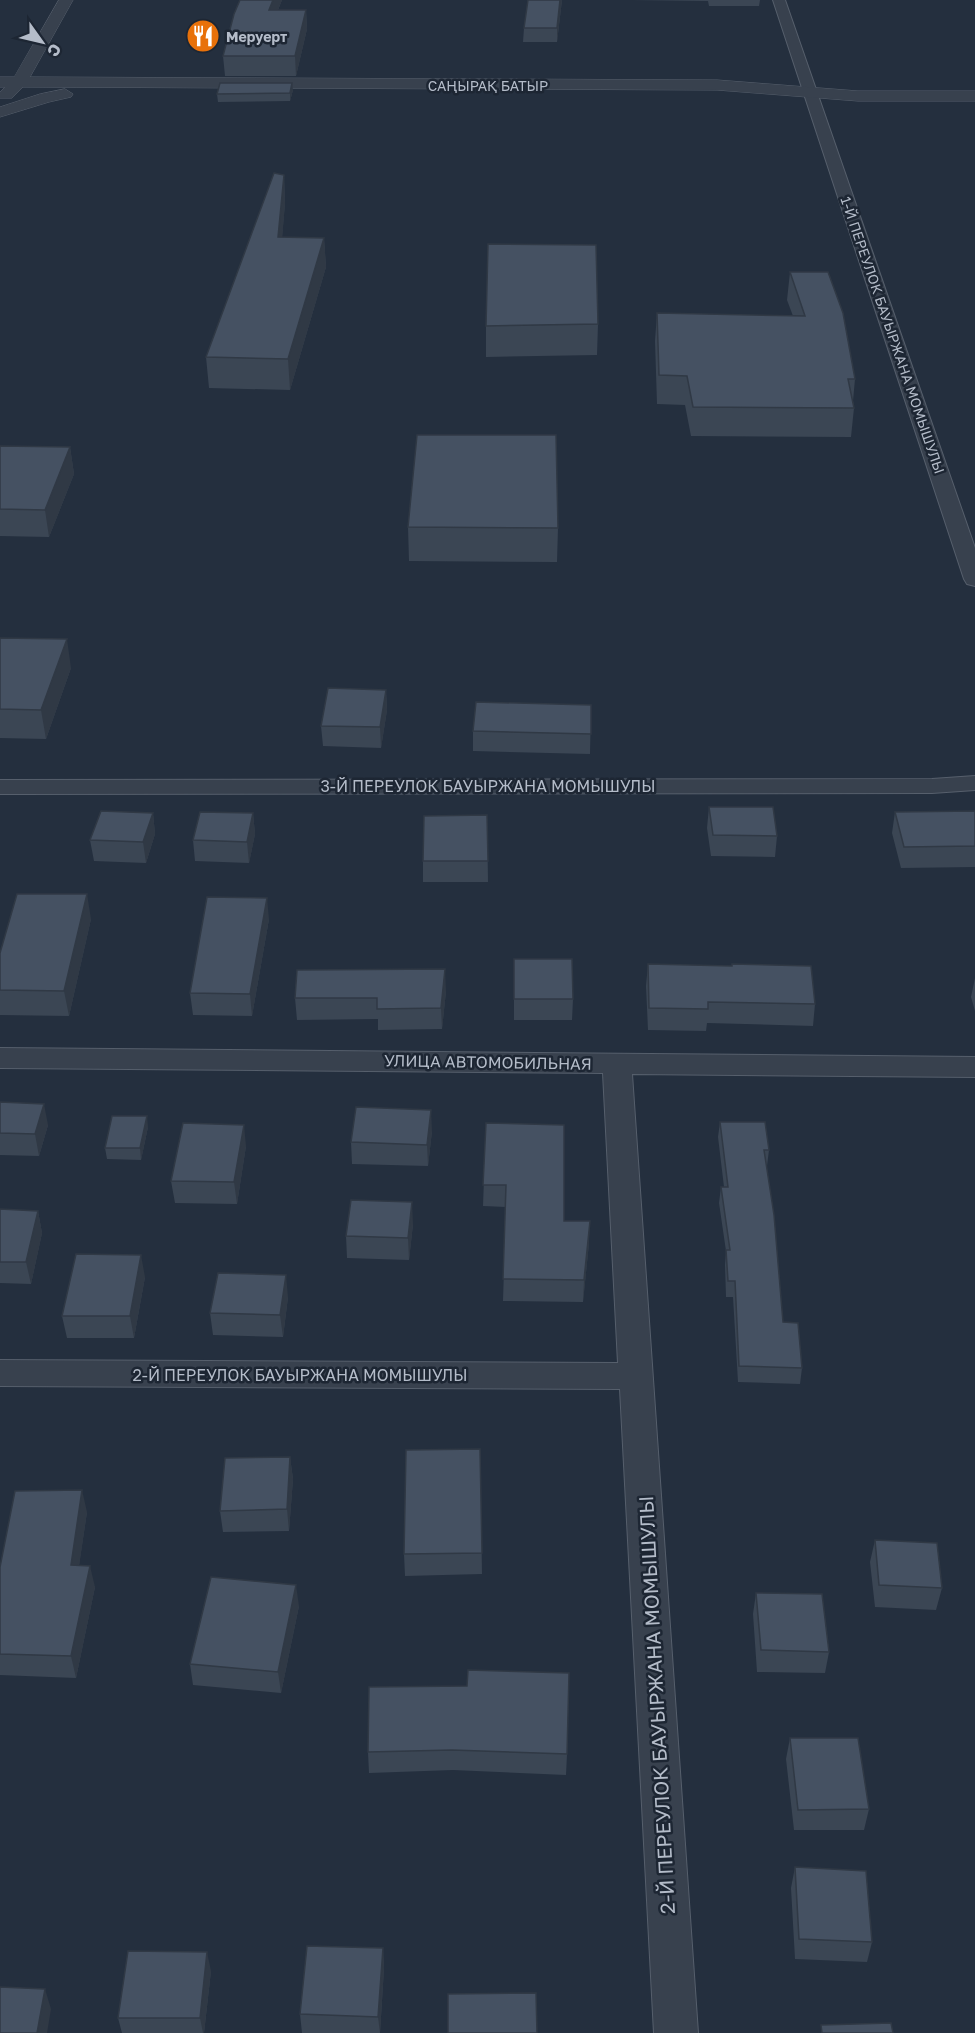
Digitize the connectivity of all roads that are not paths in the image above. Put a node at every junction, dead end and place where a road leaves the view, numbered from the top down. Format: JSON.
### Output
{"nodes":[{"id":1,"x":66,"y":0,"type":"edge"},
{"id":2,"x":778,"y":0,"type":"edge"},
{"id":3,"x":28,"y":56,"type":"junction"},
{"id":4,"x":0,"y":82,"type":"edge"},
{"id":5,"x":19,"y":82,"type":"junction"},
{"id":6,"x":130,"y":82,"type":"junction"},
{"id":7,"x":811,"y":92,"type":"junction"},
{"id":8,"x":975,"y":96,"type":"edge"},
{"id":9,"x":0,"y":100,"type":"edge"},
{"id":10,"x":0,"y":112,"type":"edge"},
{"id":11,"x":975,"y":579,"type":"edge"},
{"id":12,"x":975,"y":783,"type":"edge"},
{"id":13,"x":0,"y":787,"type":"edge"},
{"id":14,"x":0,"y":1058,"type":"edge"},
{"id":15,"x":617,"y":1064,"type":"junction"},
{"id":16,"x":975,"y":1067,"type":"edge"},
{"id":17,"x":0,"y":1373,"type":"edge"},
{"id":18,"x":636,"y":1376,"type":"junction"},
{"id":19,"x":676,"y":2033,"type":"edge"}],
"edges":[{"from":1,"to":3,"type":"street"},
{"from":2,"to":7,"type":"street"},
{"from":3,"to":5,"type":"street"},
{"from":3,"to":6,"type":"street"},
{"from":4,"to":5,"type":"street","name":"САҢЫРАҚ БАТЫР"},
{"from":5,"to":6,"type":"street","name":"САҢЫРАҚ БАТЫР"},
{"from":5,"to":9,"type":"street"},
{"from":6,"to":7,"type":"street","name":"САҢЫРАҚ БАТЫР"},
{"from":6,"to":10,"type":"street"},
{"from":7,"to":8,"type":"street","name":"САҢЫРАҚ БАТЫР"},
{"from":7,"to":11,"type":"street","name":"1-Й ПЕРЕУЛОК БАУЫРЖАНА МОМЫШУЛЫ"},
{"from":12,"to":13,"type":"street","name":"3-Й ПЕРЕУЛОК БАУЫРЖАНА МОМЫШУЛЫ"},
{"from":14,"to":15,"type":"street","name":"УЛИЦА АВТОМОБИЛЬНАЯ"},
{"from":15,"to":16,"type":"street","name":"УЛИЦА АВТОМОБИЛЬНАЯ"},
{"from":15,"to":18,"type":"street","name":"2-Й ПЕРЕУЛОК БАУЫРЖАНА МОМЫШУЛЫ"},
{"from":17,"to":18,"type":"street","name":"2-Й ПЕРЕУЛОК БАУЫРЖАНА МОМЫШУЛЫ"},
{"from":18,"to":19,"type":"street","name":"2-Й ПЕРЕУЛОК БАУЫРЖАНА МОМЫШУЛЫ"}]}
